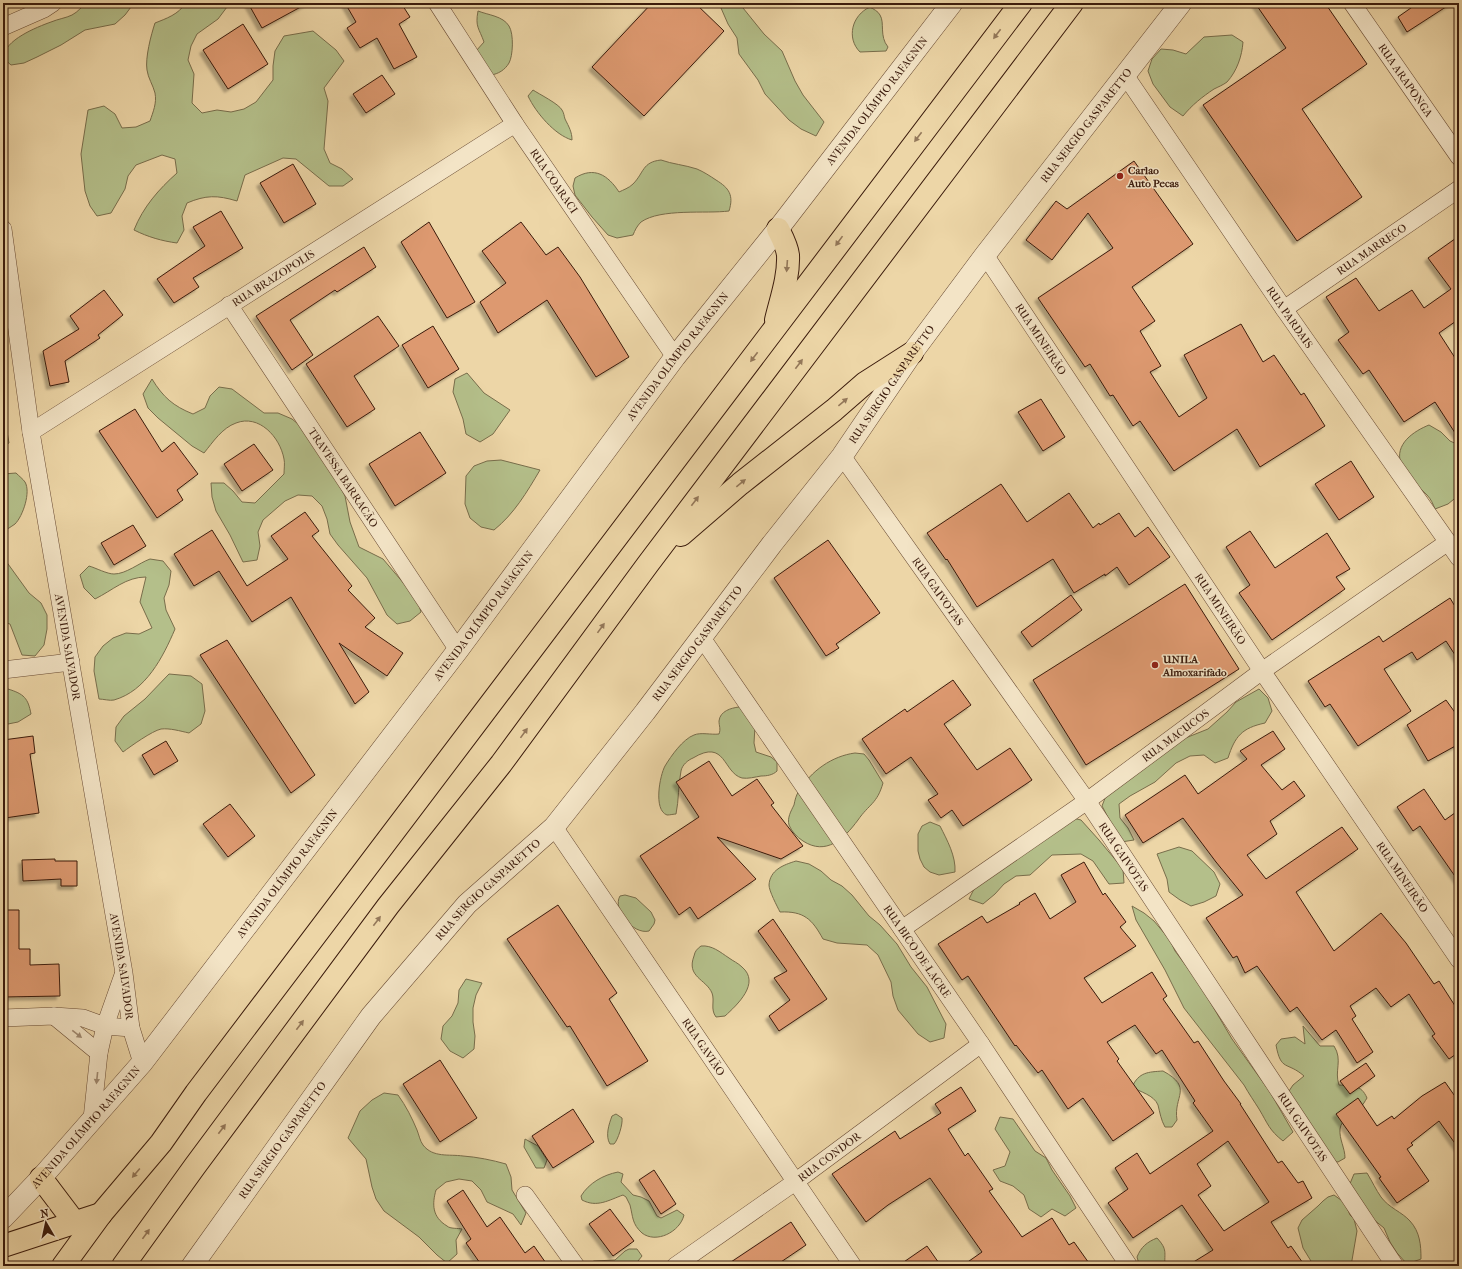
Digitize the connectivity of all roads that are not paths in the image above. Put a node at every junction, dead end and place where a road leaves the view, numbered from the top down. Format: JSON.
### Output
{"nodes":[{"id":1,"x":53,"y":3,"type":"edge"},
{"id":2,"x":437,"y":3,"type":"edge"},
{"id":3,"x":952,"y":3,"type":"edge"},
{"id":4,"x":1020,"y":3,"type":"edge"},
{"id":5,"x":1072,"y":3,"type":"edge"},
{"id":6,"x":1182,"y":3,"type":"edge"},
{"id":7,"x":1352,"y":3,"type":"edge"},
{"id":8,"x":3,"y":27,"type":"edge"},
{"id":9,"x":1126,"y":75,"type":"junction"},
{"id":10,"x":515,"y":124,"type":"junction"},
{"id":11,"x":1459,"y":157,"type":"edge"},
{"id":12,"x":1459,"y":189,"type":"edge"},
{"id":13,"x":778,"y":228,"type":"junction"},
{"id":14,"x":3,"y":229,"type":"edge"},
{"id":15,"x":985,"y":255,"type":"junction"},
{"id":16,"x":229,"y":305,"type":"junction"},
{"id":17,"x":1284,"y":309,"type":"junction"},
{"id":18,"x":773,"y":332,"type":"junction"},
{"id":19,"x":912,"y":353,"type":"junction"},
{"id":20,"x":675,"y":357,"type":"junction"},
{"id":21,"x":31,"y":432,"type":"junction"},
{"id":22,"x":842,"y":456,"type":"junction"},
{"id":23,"x":1448,"y":542,"type":"junction"},
{"id":24,"x":1459,"y":558,"type":"edge"},
{"id":25,"x":648,"y":564,"type":"junction"},
{"id":26,"x":702,"y":638,"type":"junction"},
{"id":27,"x":458,"y":650,"type":"junction"},
{"id":28,"x":71,"y":662,"type":"junction"},
{"id":29,"x":3,"y":670,"type":"edge"},
{"id":30,"x":1262,"y":671,"type":"junction"},
{"id":31,"x":1087,"y":800,"type":"junction"},
{"id":32,"x":554,"y":826,"type":"junction"},
{"id":33,"x":902,"y":929,"type":"junction"},
{"id":34,"x":1459,"y":960,"type":"edge"},
{"id":35,"x":124,"y":973,"type":"junction"},
{"id":36,"x":54,"y":1016,"type":"junction"},
{"id":37,"x":3,"y":1018,"type":"edge"},
{"id":38,"x":105,"y":1026,"type":"junction"},
{"id":39,"x":131,"y":1028,"type":"junction"},
{"id":40,"x":981,"y":1044,"type":"junction"},
{"id":41,"x":99,"y":1053,"type":"junction"},
{"id":42,"x":142,"y":1063,"type":"junction"},
{"id":43,"x":92,"y":1119,"type":"junction"},
{"id":44,"x":41,"y":1178,"type":"junction"},
{"id":45,"x":795,"y":1182,"type":"junction"},
{"id":46,"x":525,"y":1195,"type":"dead end"},
{"id":47,"x":101,"y":1214,"type":"junction"},
{"id":48,"x":3,"y":1218,"type":"edge"},
{"id":49,"x":75,"y":1223,"type":"junction"},
{"id":50,"x":3,"y":1246,"type":"edge"},
{"id":51,"x":63,"y":1266,"type":"edge"},
{"id":52,"x":123,"y":1266,"type":"edge"},
{"id":53,"x":192,"y":1266,"type":"edge"},
{"id":54,"x":576,"y":1266,"type":"edge"},
{"id":55,"x":675,"y":1266,"type":"edge"},
{"id":56,"x":853,"y":1266,"type":"edge"},
{"id":57,"x":1129,"y":1266,"type":"edge"},
{"id":58,"x":1395,"y":1266,"type":"edge"}],
"edges":[{"from":1,"to":8,"type":"street"},
{"from":2,"to":10,"type":"street","name":"RUA COARACI"},
{"from":3,"to":13,"type":"street","name":"AVENIDA OLÍMPIO RAFAGNIN"},
{"from":4,"to":18,"type":"highway","one_way":true},
{"from":25,"to":5,"type":"highway","one_way":true},
{"from":6,"to":9,"type":"street","name":"RUA SERGIO GASPARETTO"},
{"from":7,"to":11,"type":"street","name":"RUA ARAPONGA"},
{"from":9,"to":15,"type":"street","name":"RUA SERGIO GASPARETTO"},
{"from":9,"to":17,"type":"street","name":"RUA PARDAIS"},
{"from":10,"to":16,"type":"street","name":"RUA BRAZOPOLIS"},
{"from":10,"to":20,"type":"street","name":"RUA COARACI"},
{"from":12,"to":17,"type":"street","name":"RUA MARRECO"},
{"from":13,"to":18,"type":"highway","one_way":true},
{"from":13,"to":20,"type":"street","name":"AVENIDA OLÍMPIO RAFAGNIN"},
{"from":14,"to":21,"type":"street","name":"AVENIDA SALVADOR"},
{"from":15,"to":19,"type":"street","name":"RUA SERGIO GASPARETTO"},
{"from":15,"to":30,"type":"street","name":"RUA MINEIRÃO"},
{"from":16,"to":21,"type":"street","name":"RUA BRAZOPOLIS"},
{"from":16,"to":27,"type":"street","name":"TRAVESSA BARRACÃO"},
{"from":17,"to":23,"type":"street","name":"RUA PARDAIS"},
{"from":18,"to":47,"type":"highway","one_way":true},
{"from":19,"to":22,"type":"street","name":"RUA SERGIO GASPARETTO"},
{"from":25,"to":19,"type":"highway","one_way":true},
{"from":20,"to":27,"type":"street","name":"AVENIDA OLÍMPIO RAFAGNIN"},
{"from":21,"to":28,"type":"street","name":"AVENIDA SALVADOR"},
{"from":22,"to":26,"type":"street","name":"RUA SERGIO GASPARETTO"},
{"from":22,"to":31,"type":"street","name":"RUA GAIVOTAS"},
{"from":23,"to":24,"type":"street","name":"RUA PARDAIS"},
{"from":23,"to":30,"type":"street","name":"RUA MACUCOS"},
{"from":52,"to":25,"type":"highway","one_way":true},
{"from":26,"to":32,"type":"street","name":"RUA SERGIO GASPARETTO"},
{"from":26,"to":33,"type":"street","name":"RUA BICO-DE-LACRE"},
{"from":27,"to":42,"type":"street","name":"AVENIDA OLÍMPIO RAFAGNIN"},
{"from":28,"to":29,"type":"street"},
{"from":28,"to":35,"type":"street","name":"AVENIDA SALVADOR"},
{"from":30,"to":31,"type":"street","name":"RUA MACUCOS"},
{"from":30,"to":34,"type":"street","name":"RUA MINEIRÃO"},
{"from":31,"to":33,"type":"street","name":"RUA MACUCOS"},
{"from":31,"to":58,"type":"street","name":"RUA GAIVOTAS"},
{"from":32,"to":45,"type":"street","name":"RUA GAVIÃO"},
{"from":32,"to":53,"type":"street","name":"RUA SERGIO GASPARETTO"},
{"from":33,"to":40,"type":"street","name":"RUA BICO-DE-LACRE"},
{"from":35,"to":38,"type":"street"},
{"from":35,"to":39,"type":"street","name":"AVENIDA SALVADOR"},
{"from":36,"to":37,"type":"street"},
{"from":36,"to":38,"type":"street"},
{"from":36,"to":41,"type":"street","one_way":true},
{"from":38,"to":39,"type":"street"},
{"from":38,"to":41,"type":"street"},
{"from":39,"to":42,"type":"street","name":"AVENIDA SALVADOR"},
{"from":40,"to":45,"type":"street","name":"RUA CONDOR"},
{"from":40,"to":57,"type":"street","name":"RUA BICO-DE-LACRE"},
{"from":41,"to":43,"type":"street","one_way":true},
{"from":42,"to":43,"type":"street","name":"AVENIDA OLÍMPIO RAFAGNIN"},
{"from":43,"to":44,"type":"street","name":"AVENIDA OLÍMPIO RAFAGNIN"},
{"from":44,"to":48,"type":"street","name":"AVENIDA OLÍMPIO RAFAGNIN"},
{"from":44,"to":49,"type":"highway"},
{"from":45,"to":55,"type":"street","name":"RUA CONDOR"},
{"from":45,"to":56,"type":"street","name":"RUA GAVIÃO"},
{"from":46,"to":54,"type":"street"},
{"from":47,"to":49,"type":"highway"},
{"from":47,"to":51,"type":"highway"},
{"from":49,"to":50,"type":"highway"}]}
